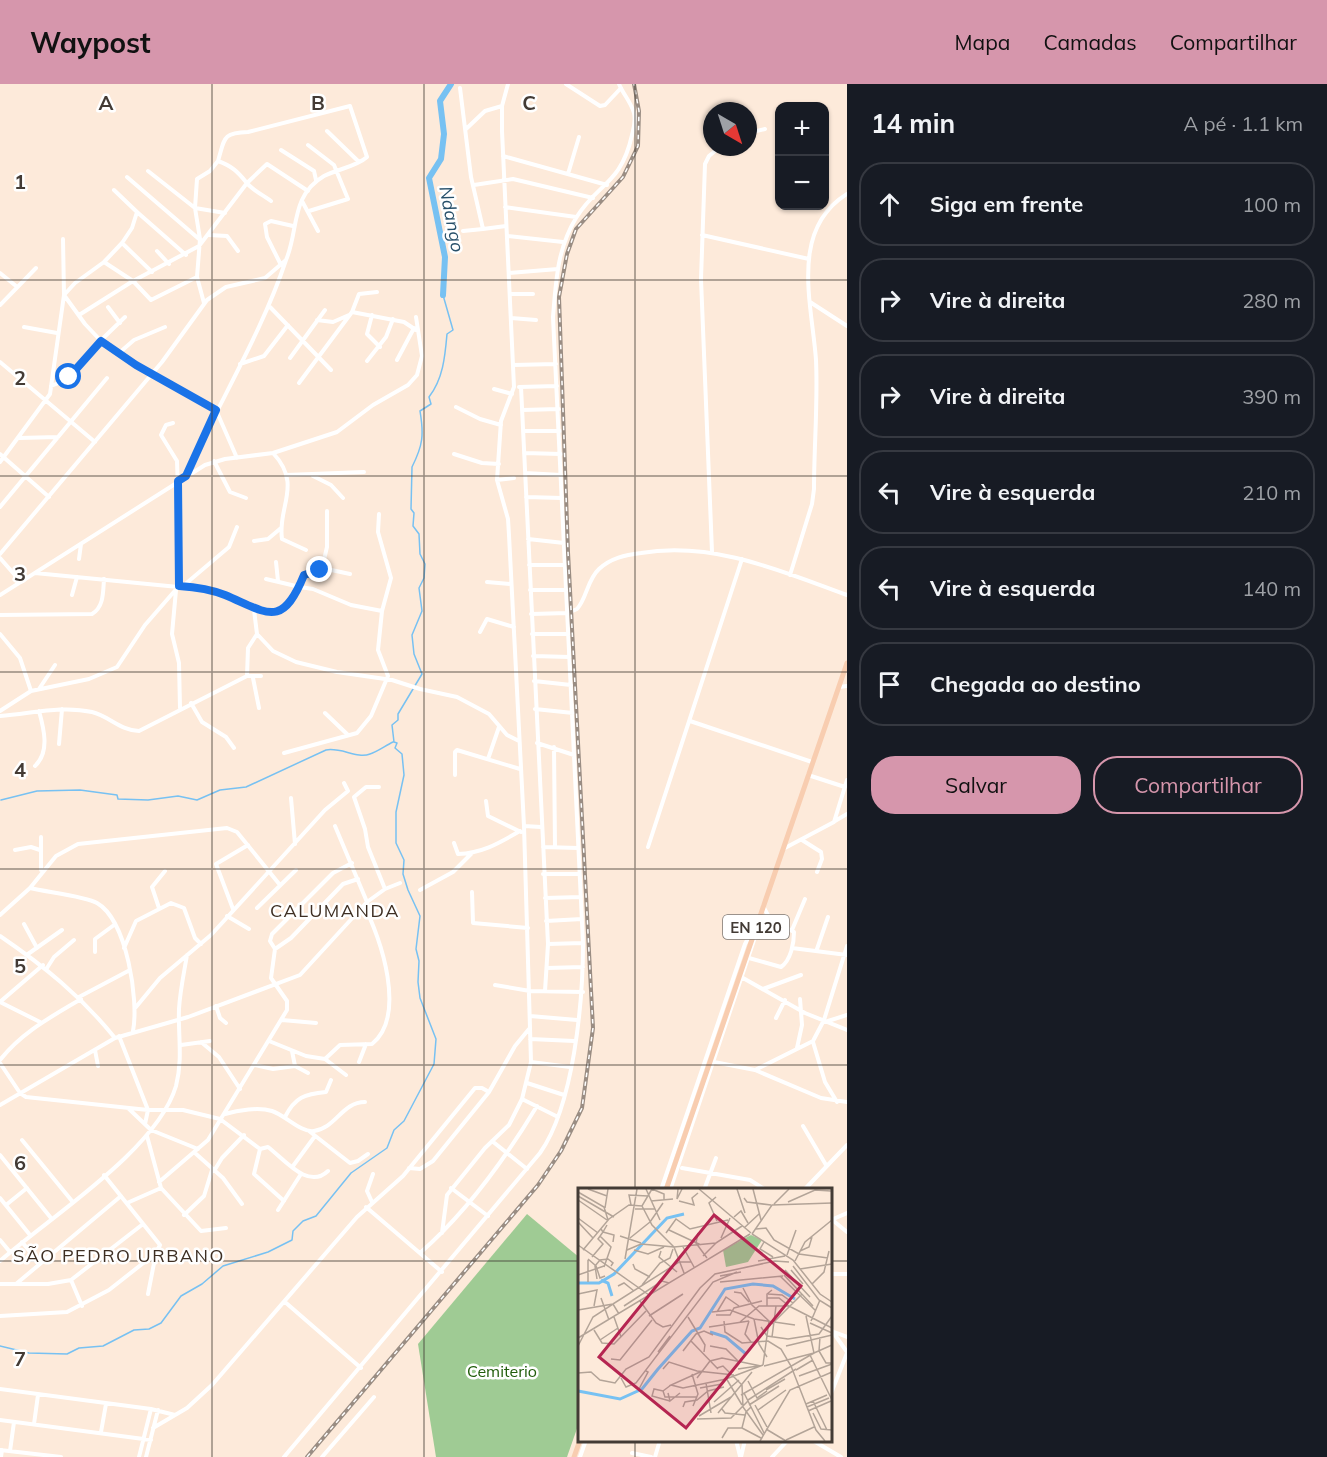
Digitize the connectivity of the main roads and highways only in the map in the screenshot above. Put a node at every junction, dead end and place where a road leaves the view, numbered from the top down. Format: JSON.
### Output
{"nodes":[{"id":1,"x":847,"y":663,"type":"edge"},
{"id":2,"x":669,"y":1188,"type":"edge"},
{"id":3,"x":579,"y":1442,"type":"edge"},
{"id":4,"x":574,"y":1457,"type":"edge"}],
"edges":[{"from":1,"to":2,"type":"main road","number":"EN 120"},
{"from":3,"to":4,"type":"main road"}]}
